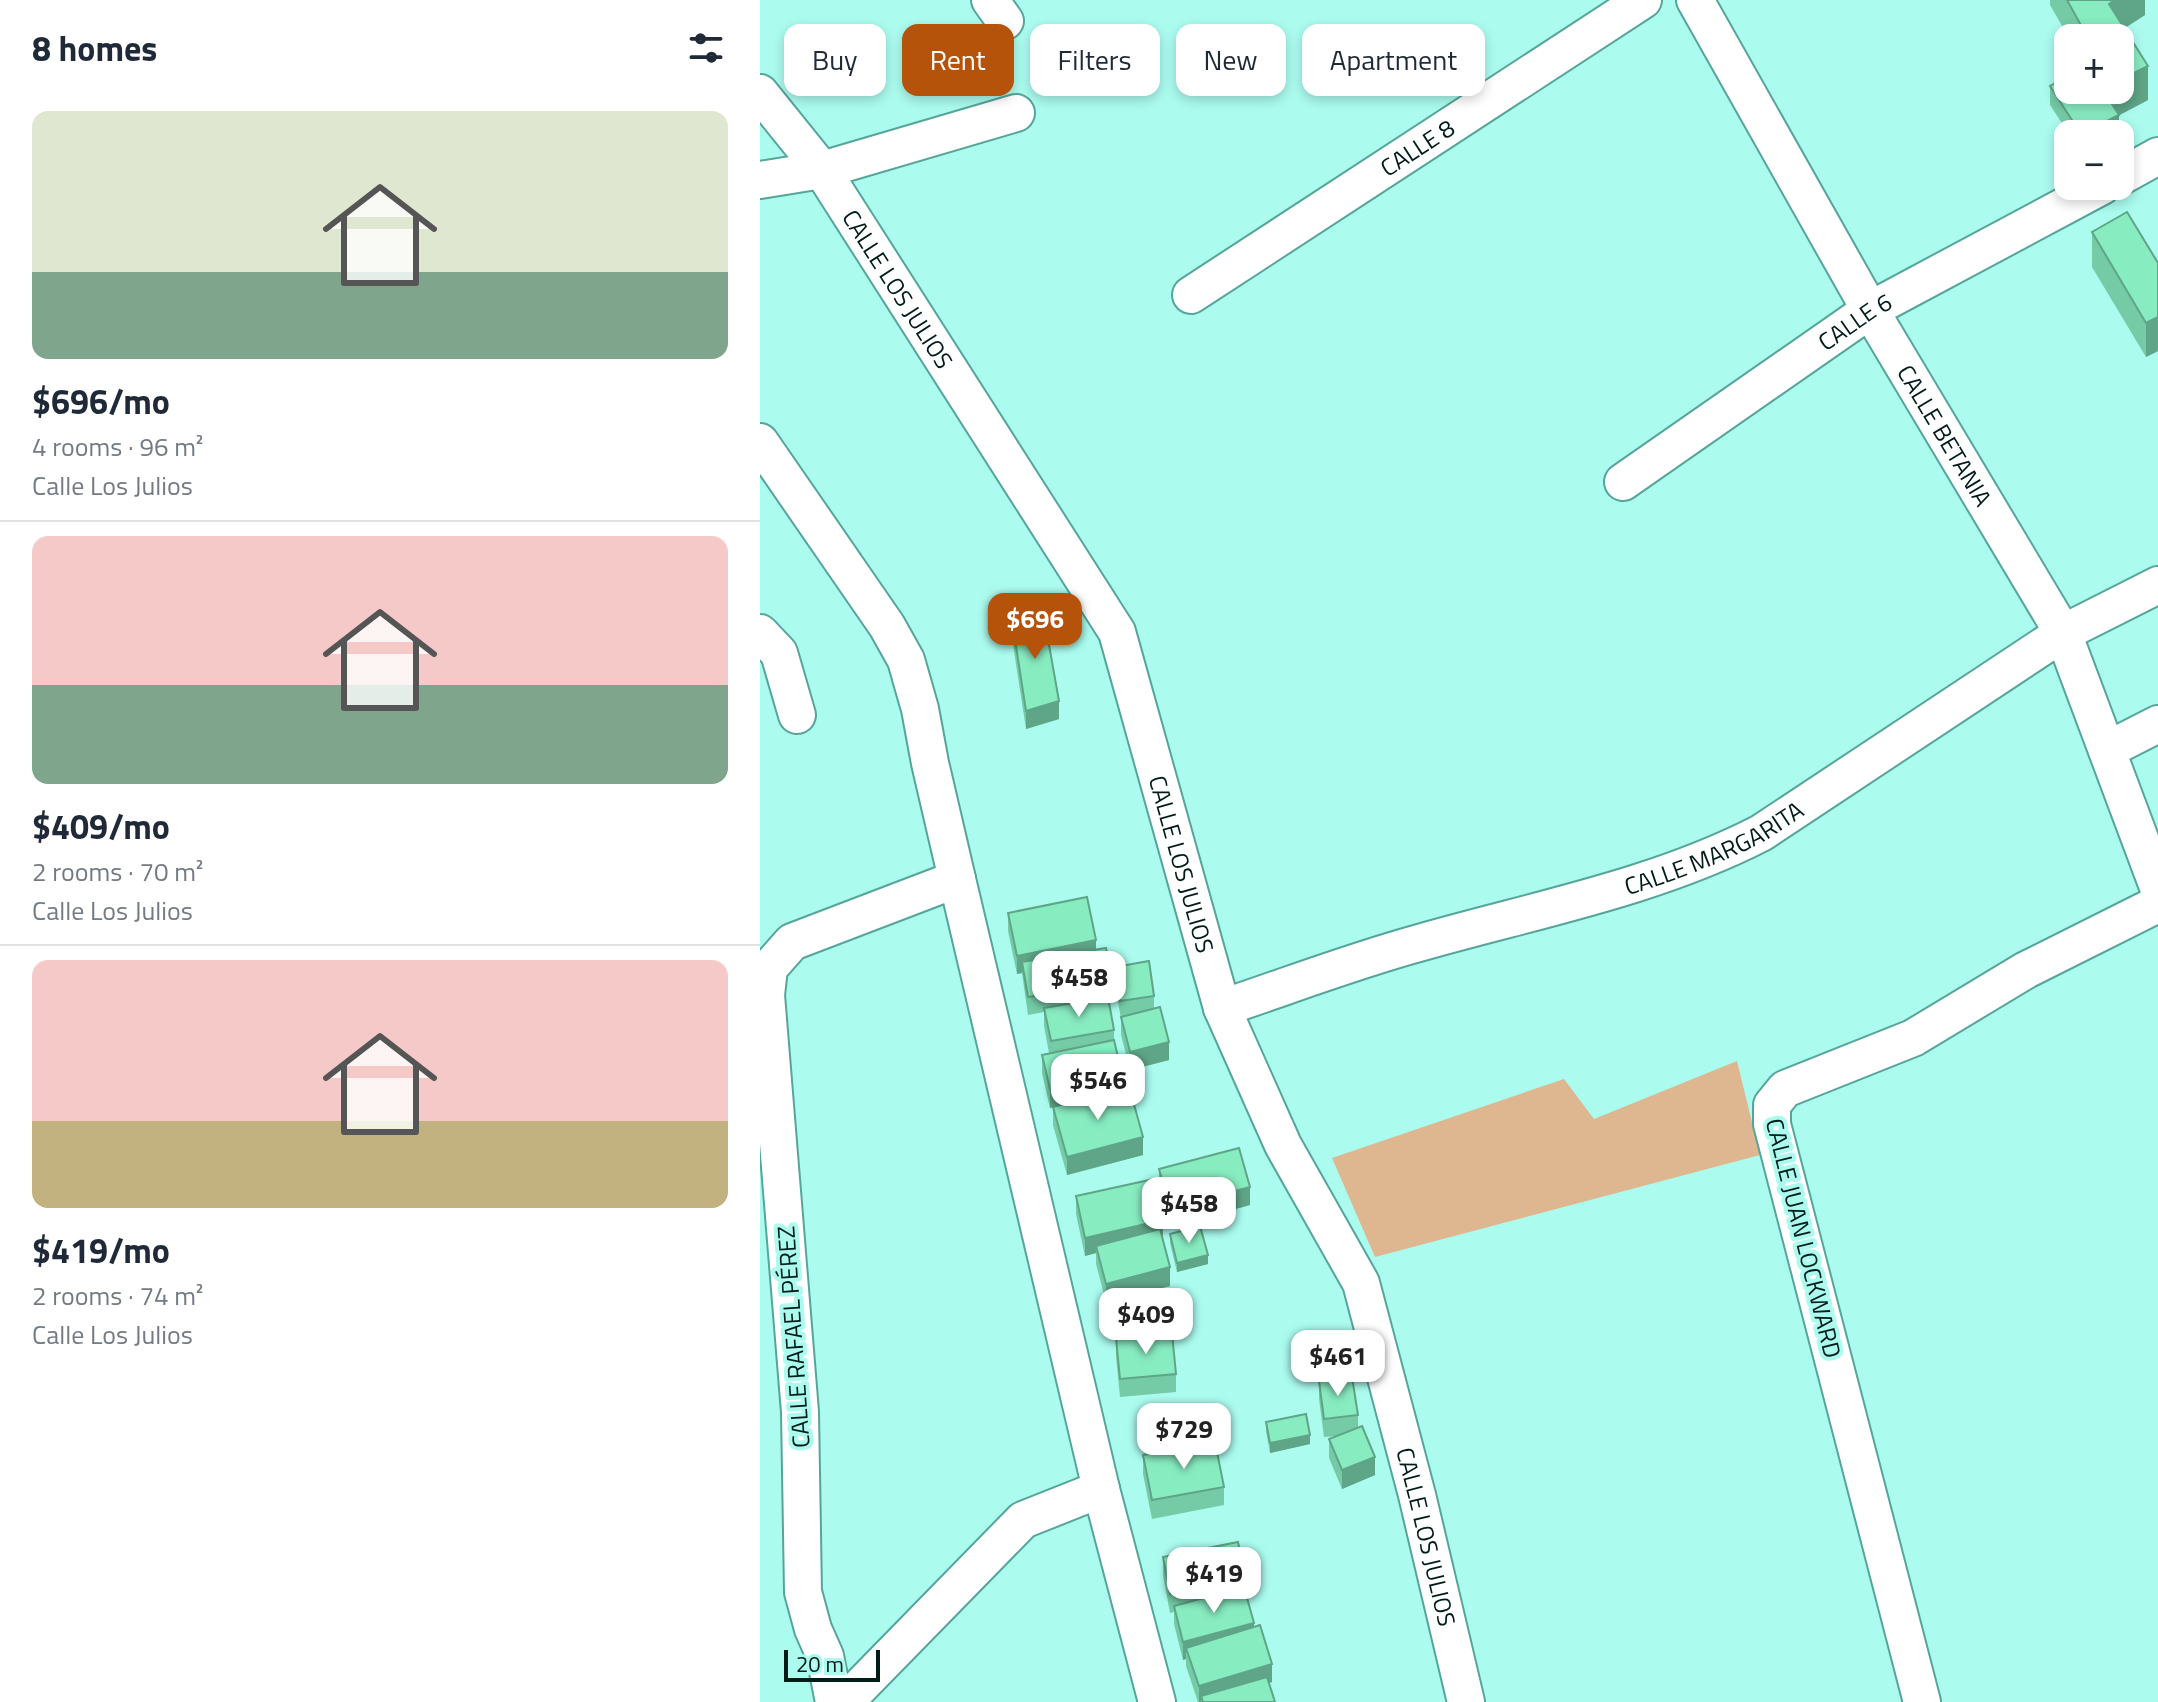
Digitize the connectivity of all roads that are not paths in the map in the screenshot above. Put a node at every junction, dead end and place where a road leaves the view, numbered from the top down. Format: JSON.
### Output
{"nodes":[{"id":1,"x":1643,"y":0,"type":"edge"},
{"id":2,"x":1695,"y":0,"type":"edge"},
{"id":3,"x":760,"y":93,"type":"edge"},
{"id":4,"x":1016,"y":113,"type":"dead end"},
{"id":5,"x":2158,"y":156,"type":"edge"},
{"id":6,"x":2134,"y":169,"type":"edge"},
{"id":7,"x":822,"y":170,"type":"junction"},
{"id":8,"x":760,"y":180,"type":"edge"},
{"id":9,"x":2076,"y":200,"type":"edge"},
{"id":10,"x":1191,"y":295,"type":"dead end"},
{"id":11,"x":1870,"y":310,"type":"junction"},
{"id":12,"x":760,"y":442,"type":"edge"},
{"id":13,"x":1623,"y":482,"type":"dead end"},
{"id":14,"x":2158,"y":585,"type":"edge"},
{"id":15,"x":760,"y":633,"type":"edge"},
{"id":16,"x":2063,"y":633,"type":"junction"},
{"id":17,"x":797,"y":715,"type":"dead end"},
{"id":18,"x":2158,"y":724,"type":"edge"},
{"id":19,"x":2107,"y":750,"type":"junction"},
{"id":20,"x":957,"y":879,"type":"junction"},
{"id":21,"x":2158,"y":887,"type":"edge"},
{"id":22,"x":2158,"y":904,"type":"edge"},
{"id":23,"x":1222,"y":1008,"type":"junction"},
{"id":24,"x":1101,"y":1489,"type":"junction"},
{"id":25,"x":834,"y":1702,"type":"edge"},
{"id":26,"x":845,"y":1702,"type":"edge"},
{"id":27,"x":1157,"y":1702,"type":"edge"},
{"id":28,"x":1466,"y":1702,"type":"edge"},
{"id":29,"x":1922,"y":1702,"type":"edge"}],
"edges":[{"from":1,"to":10,"type":"street","name":"CALLE 8"},
{"from":2,"to":11,"type":"street","name":"CALLE BETANIA"},
{"from":3,"to":7,"type":"street","name":"CALLE LOS JULIOS"},
{"from":4,"to":7,"type":"street"},
{"from":5,"to":6,"type":"street"},
{"from":7,"to":8,"type":"street"},
{"from":7,"to":23,"type":"street","name":"CALLE LOS JULIOS"},
{"from":9,"to":11,"type":"street","name":"CALLE 6"},
{"from":11,"to":13,"type":"street","name":"CALLE 6"},
{"from":11,"to":16,"type":"street","name":"CALLE BETANIA"},
{"from":12,"to":20,"type":"street"},
{"from":14,"to":16,"type":"street","name":"CALLE MARGARITA"},
{"from":15,"to":17,"type":"street"},
{"from":16,"to":19,"type":"street","name":"CALLE BETANIA"},
{"from":16,"to":23,"type":"street","name":"CALLE MARGARITA"},
{"from":18,"to":19,"type":"street"},
{"from":19,"to":21,"type":"street","name":"CALLE BETANIA"},
{"from":20,"to":24,"type":"street"},
{"from":20,"to":25,"type":"street","name":"CALLE RAFAEL PÉREZ"},
{"from":22,"to":29,"type":"street","name":"CALLE JUAN LOCKWARD"},
{"from":23,"to":28,"type":"street","name":"CALLE LOS JULIOS"},
{"from":24,"to":26,"type":"street"},
{"from":24,"to":27,"type":"street"}]}
